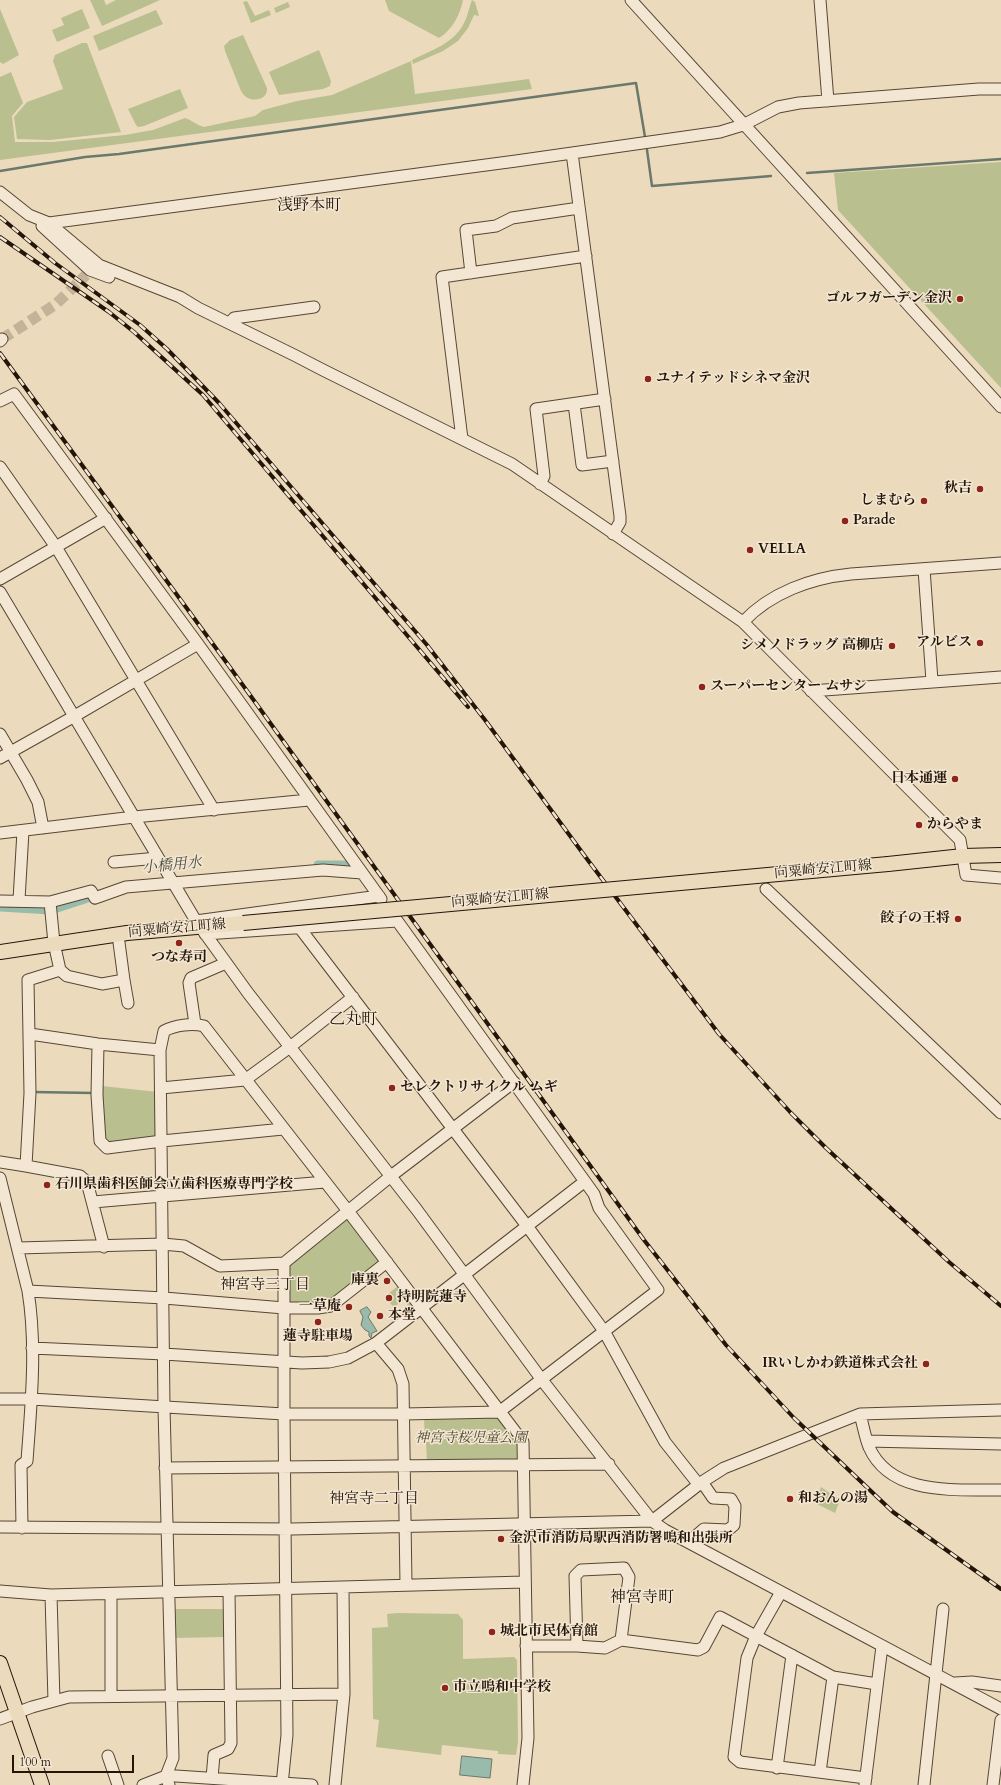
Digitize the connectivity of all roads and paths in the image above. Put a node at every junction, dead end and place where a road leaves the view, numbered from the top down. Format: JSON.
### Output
{"nodes":[{"id":1,"x":631,"y":0,"type":"edge"},
{"id":2,"x":820,"y":0,"type":"edge"},
{"id":3,"x":1001,"y":89,"type":"edge"},
{"id":4,"x":828,"y":101,"type":"junction"},
{"id":5,"x":743,"y":125,"type":"junction"},
{"id":6,"x":572,"y":153,"type":"junction"},
{"id":7,"x":0,"y":192,"type":"edge"},
{"id":8,"x":579,"y":208,"type":"junction"},
{"id":9,"x":29,"y":215,"type":"junction"},
{"id":10,"x":49,"y":223,"type":"junction"},
{"id":11,"x":586,"y":256,"type":"junction"},
{"id":12,"x":471,"y":272,"type":"junction"},
{"id":13,"x":198,"y":308,"type":"junction"},
{"id":14,"x":314,"y":308,"type":"dead end"},
{"id":15,"x":230,"y":323,"type":"junction"},
{"id":16,"x":604,"y":399,"type":"junction"},
{"id":17,"x":0,"y":401,"type":"edge"},
{"id":18,"x":574,"y":404,"type":"junction"},
{"id":19,"x":1001,"y":407,"type":"edge"},
{"id":20,"x":462,"y":439,"type":"junction"},
{"id":21,"x":613,"y":461,"type":"junction"},
{"id":22,"x":0,"y":467,"type":"edge"},
{"id":23,"x":540,"y":484,"type":"junction"},
{"id":24,"x":106,"y":518,"type":"junction"},
{"id":25,"x":613,"y":534,"type":"junction"},
{"id":26,"x":56,"y":547,"type":"junction"},
{"id":27,"x":1001,"y":563,"type":"edge"},
{"id":28,"x":924,"y":569,"type":"junction"},
{"id":29,"x":0,"y":579,"type":"edge"},
{"id":30,"x":0,"y":592,"type":"edge"},
{"id":31,"x":743,"y":622,"type":"junction"},
{"id":32,"x":198,"y":644,"type":"junction"},
{"id":33,"x":1001,"y":677,"type":"edge"},
{"id":34,"x":135,"y":679,"type":"junction"},
{"id":35,"x":932,"y":681,"type":"junction"},
{"id":36,"x":811,"y":691,"type":"junction"},
{"id":37,"x":74,"y":717,"type":"junction"},
{"id":38,"x":0,"y":734,"type":"edge"},
{"id":39,"x":10,"y":752,"type":"junction"},
{"id":40,"x":0,"y":758,"type":"edge"},
{"id":41,"x":310,"y":800,"type":"junction"},
{"id":42,"x":214,"y":810,"type":"junction"},
{"id":43,"x":134,"y":817,"type":"junction"},
{"id":44,"x":43,"y":828,"type":"junction"},
{"id":45,"x":23,"y":831,"type":"junction"},
{"id":46,"x":0,"y":833,"type":"edge"},
{"id":47,"x":1001,"y":855,"type":"edge"},
{"id":48,"x":963,"y":856,"type":"junction"},
{"id":49,"x":158,"y":858,"type":"junction"},
{"id":50,"x":114,"y":862,"type":"dead end"},
{"id":51,"x":362,"y":873,"type":"junction"},
{"id":52,"x":1001,"y":878,"type":"edge"},
{"id":53,"x":172,"y":884,"type":"junction"},
{"id":54,"x":766,"y":889,"type":"dead end"},
{"id":55,"x":19,"y":900,"type":"junction"},
{"id":56,"x":0,"y":901,"type":"edge"},
{"id":57,"x":50,"y":902,"type":"junction"},
{"id":58,"x":201,"y":927,"type":"junction"},
{"id":59,"x":299,"y":927,"type":"junction"},
{"id":60,"x":118,"y":935,"type":"junction"},
{"id":61,"x":54,"y":944,"type":"junction"},
{"id":62,"x":0,"y":952,"type":"edge"},
{"id":63,"x":226,"y":963,"type":"junction"},
{"id":64,"x":60,"y":970,"type":"junction"},
{"id":65,"x":124,"y":980,"type":"junction"},
{"id":66,"x":353,"y":997,"type":"junction"},
{"id":67,"x":128,"y":1003,"type":"dead end"},
{"id":68,"x":195,"y":1024,"type":"junction"},
{"id":69,"x":30,"y":1034,"type":"junction"},
{"id":70,"x":98,"y":1044,"type":"junction"},
{"id":71,"x":290,"y":1047,"type":"junction"},
{"id":72,"x":160,"y":1050,"type":"junction"},
{"id":73,"x":245,"y":1080,"type":"junction"},
{"id":74,"x":514,"y":1082,"type":"junction"},
{"id":75,"x":161,"y":1088,"type":"junction"},
{"id":76,"x":1001,"y":1113,"type":"edge"},
{"id":77,"x":453,"y":1128,"type":"junction"},
{"id":78,"x":283,"y":1129,"type":"junction"},
{"id":79,"x":162,"y":1141,"type":"junction"},
{"id":80,"x":0,"y":1162,"type":"edge"},
{"id":81,"x":26,"y":1166,"type":"junction"},
{"id":82,"x":391,"y":1176,"type":"junction"},
{"id":83,"x":0,"y":1178,"type":"edge"},
{"id":84,"x":325,"y":1182,"type":"junction"},
{"id":85,"x":584,"y":1182,"type":"junction"},
{"id":86,"x":162,"y":1196,"type":"junction"},
{"id":87,"x":93,"y":1202,"type":"junction"},
{"id":88,"x":348,"y":1211,"type":"junction"},
{"id":89,"x":527,"y":1226,"type":"junction"},
{"id":90,"x":163,"y":1244,"type":"junction"},
{"id":91,"x":104,"y":1247,"type":"junction"},
{"id":92,"x":18,"y":1248,"type":"junction"},
{"id":93,"x":387,"y":1262,"type":"junction"},
{"id":94,"x":284,"y":1264,"type":"junction"},
{"id":95,"x":465,"y":1274,"type":"junction"},
{"id":96,"x":28,"y":1291,"type":"junction"},
{"id":97,"x":164,"y":1298,"type":"junction"},
{"id":98,"x":421,"y":1307,"type":"junction"},
{"id":99,"x":284,"y":1308,"type":"junction"},
{"id":100,"x":604,"y":1331,"type":"junction"},
{"id":101,"x":376,"y":1343,"type":"junction"},
{"id":102,"x":32,"y":1348,"type":"junction"},
{"id":103,"x":164,"y":1354,"type":"junction"},
{"id":104,"x":284,"y":1361,"type":"junction"},
{"id":105,"x":542,"y":1380,"type":"junction"},
{"id":106,"x":0,"y":1399,"type":"edge"},
{"id":107,"x":31,"y":1399,"type":"junction"},
{"id":108,"x":164,"y":1407,"type":"junction"},
{"id":109,"x":1001,"y":1410,"type":"edge"},
{"id":110,"x":500,"y":1412,"type":"junction"},
{"id":111,"x":284,"y":1414,"type":"junction"},
{"id":112,"x":404,"y":1414,"type":"junction"},
{"id":113,"x":860,"y":1414,"type":"junction"},
{"id":114,"x":867,"y":1441,"type":"junction"},
{"id":115,"x":1001,"y":1444,"type":"edge"},
{"id":116,"x":524,"y":1464,"type":"junction"},
{"id":117,"x":609,"y":1464,"type":"junction"},
{"id":118,"x":404,"y":1466,"type":"junction"},
{"id":119,"x":284,"y":1467,"type":"junction"},
{"id":120,"x":165,"y":1468,"type":"junction"},
{"id":121,"x":700,"y":1483,"type":"junction"},
{"id":122,"x":1001,"y":1490,"type":"edge"},
{"id":123,"x":652,"y":1521,"type":"junction"},
{"id":124,"x":524,"y":1524,"type":"junction"},
{"id":125,"x":0,"y":1527,"type":"edge"},
{"id":126,"x":404,"y":1527,"type":"junction"},
{"id":127,"x":22,"y":1528,"type":"junction"},
{"id":128,"x":167,"y":1529,"type":"junction"},
{"id":129,"x":284,"y":1529,"type":"junction"},
{"id":130,"x":689,"y":1542,"type":"junction"},
{"id":131,"x":524,"y":1582,"type":"junction"},
{"id":132,"x":406,"y":1585,"type":"junction"},
{"id":133,"x":343,"y":1587,"type":"junction"},
{"id":134,"x":285,"y":1589,"type":"junction"},
{"id":135,"x":229,"y":1590,"type":"junction"},
{"id":136,"x":0,"y":1591,"type":"edge"},
{"id":137,"x":169,"y":1592,"type":"junction"},
{"id":138,"x":781,"y":1592,"type":"junction"},
{"id":139,"x":111,"y":1594,"type":"junction"},
{"id":140,"x":52,"y":1595,"type":"junction"},
{"id":141,"x":943,"y":1609,"type":"dead end"},
{"id":142,"x":756,"y":1636,"type":"junction"},
{"id":143,"x":621,"y":1640,"type":"junction"},
{"id":144,"x":526,"y":1646,"type":"junction"},
{"id":145,"x":577,"y":1646,"type":"junction"},
{"id":146,"x":882,"y":1646,"type":"junction"},
{"id":147,"x":792,"y":1656,"type":"junction"},
{"id":148,"x":0,"y":1663,"type":"edge"},
{"id":149,"x":937,"y":1675,"type":"junction"},
{"id":150,"x":833,"y":1677,"type":"junction"},
{"id":151,"x":954,"y":1683,"type":"junction"},
{"id":152,"x":877,"y":1684,"type":"junction"},
{"id":153,"x":1001,"y":1686,"type":"edge"},
{"id":154,"x":229,"y":1694,"type":"junction"},
{"id":155,"x":287,"y":1694,"type":"junction"},
{"id":156,"x":344,"y":1694,"type":"junction"},
{"id":157,"x":172,"y":1695,"type":"junction"},
{"id":158,"x":111,"y":1696,"type":"junction"},
{"id":159,"x":54,"y":1701,"type":"junction"},
{"id":160,"x":1001,"y":1709,"type":"edge"},
{"id":161,"x":16,"y":1713,"type":"junction"},
{"id":162,"x":0,"y":1719,"type":"edge"},
{"id":163,"x":1001,"y":1720,"type":"edge"},
{"id":164,"x":108,"y":1756,"type":"dead end"},
{"id":165,"x":777,"y":1768,"type":"junction"},
{"id":166,"x":820,"y":1772,"type":"junction"},
{"id":167,"x":212,"y":1778,"type":"junction"},
{"id":168,"x":167,"y":1780,"type":"edge"},
{"id":169,"x":866,"y":1782,"type":"edge"},
{"id":170,"x":282,"y":1783,"type":"edge"},
{"id":171,"x":42,"y":1785,"type":"edge"},
{"id":172,"x":118,"y":1785,"type":"edge"},
{"id":173,"x":143,"y":1785,"type":"edge"},
{"id":174,"x":312,"y":1785,"type":"edge"},
{"id":175,"x":335,"y":1785,"type":"edge"},
{"id":176,"x":523,"y":1785,"type":"edge"},
{"id":177,"x":924,"y":1785,"type":"edge"},
{"id":178,"x":993,"y":1785,"type":"edge"}],
"edges":[{"from":1,"to":5,"type":"street"},
{"from":2,"to":4,"type":"street"},
{"from":3,"to":4,"type":"street"},
{"from":4,"to":5,"type":"street"},
{"from":5,"to":6,"type":"street"},
{"from":5,"to":19,"type":"street"},
{"from":6,"to":8,"type":"street"},
{"from":6,"to":10,"type":"street"},
{"from":7,"to":9,"type":"street"},
{"from":8,"to":11,"type":"street"},
{"from":8,"to":12,"type":"street"},
{"from":9,"to":10,"type":"street"},
{"from":9,"to":13,"type":"street"},
{"from":10,"to":13,"type":"street"},
{"from":11,"to":12,"type":"street"},
{"from":11,"to":16,"type":"street"},
{"from":12,"to":20,"type":"street"},
{"from":13,"to":15,"type":"street"},
{"from":14,"to":15,"type":"street"},
{"from":15,"to":20,"type":"street"},
{"from":16,"to":18,"type":"street"},
{"from":16,"to":21,"type":"street"},
{"from":17,"to":24,"type":"street"},
{"from":18,"to":21,"type":"street"},
{"from":18,"to":23,"type":"street"},
{"from":20,"to":23,"type":"street"},
{"from":21,"to":25,"type":"street"},
{"from":22,"to":26,"type":"street"},
{"from":23,"to":25,"type":"street"},
{"from":24,"to":26,"type":"street"},
{"from":24,"to":32,"type":"street"},
{"from":25,"to":31,"type":"street"},
{"from":26,"to":29,"type":"street"},
{"from":26,"to":34,"type":"street"},
{"from":27,"to":28,"type":"street"},
{"from":28,"to":31,"type":"street"},
{"from":28,"to":35,"type":"street"},
{"from":30,"to":37,"type":"street"},
{"from":31,"to":36,"type":"street"},
{"from":32,"to":34,"type":"street"},
{"from":32,"to":41,"type":"street"},
{"from":33,"to":35,"type":"street"},
{"from":34,"to":37,"type":"street"},
{"from":34,"to":42,"type":"street"},
{"from":35,"to":36,"type":"street"},
{"from":36,"to":48,"type":"street"},
{"from":37,"to":39,"type":"street"},
{"from":37,"to":43,"type":"street"},
{"from":38,"to":39,"type":"street"},
{"from":39,"to":40,"type":"street"},
{"from":39,"to":44,"type":"street"},
{"from":41,"to":42,"type":"street"},
{"from":41,"to":51,"type":"street"},
{"from":42,"to":43,"type":"street"},
{"from":43,"to":44,"type":"street"},
{"from":43,"to":49,"type":"street"},
{"from":44,"to":45,"type":"street"},
{"from":45,"to":46,"type":"street"},
{"from":45,"to":55,"type":"street"},
{"from":47,"to":48,"type":"main road","name":"向粟崎安江町線"},
{"from":48,"to":52,"type":"street"},
{"from":48,"to":58,"type":"main road","name":"向粟崎安江町線","bridge":true},
{"from":49,"to":50,"type":"street"},
{"from":49,"to":53,"type":"street"},
{"from":51,"to":53,"type":"street"},
{"from":51,"to":58,"type":"street"},
{"from":53,"to":57,"type":"street"},
{"from":53,"to":58,"type":"street"},
{"from":54,"to":76,"type":"street"},
{"from":55,"to":56,"type":"street"},
{"from":55,"to":57,"type":"street"},
{"from":57,"to":61,"type":"street"},
{"from":58,"to":59,"type":"street"},
{"from":58,"to":60,"type":"main road","name":"向粟崎安江町線"},
{"from":58,"to":63,"type":"street"},
{"from":59,"to":66,"type":"street"},
{"from":59,"to":74,"type":"street"},
{"from":60,"to":61,"type":"main road","name":"向粟崎安江町線"},
{"from":60,"to":65,"type":"street"},
{"from":61,"to":62,"type":"main road","name":"向粟崎安江町線"},
{"from":61,"to":64,"type":"street"},
{"from":63,"to":68,"type":"street"},
{"from":63,"to":71,"type":"street"},
{"from":64,"to":65,"type":"street"},
{"from":64,"to":69,"type":"street"},
{"from":65,"to":67,"type":"street"},
{"from":66,"to":71,"type":"street"},
{"from":66,"to":77,"type":"street"},
{"from":68,"to":72,"type":"street"},
{"from":68,"to":73,"type":"street"},
{"from":69,"to":70,"type":"street"},
{"from":69,"to":81,"type":"street"},
{"from":70,"to":72,"type":"street"},
{"from":70,"to":79,"type":"street"},
{"from":71,"to":73,"type":"street"},
{"from":71,"to":82,"type":"street"},
{"from":72,"to":75,"type":"street"},
{"from":73,"to":75,"type":"street"},
{"from":73,"to":78,"type":"street"},
{"from":74,"to":77,"type":"street"},
{"from":74,"to":85,"type":"street"},
{"from":75,"to":79,"type":"street"},
{"from":77,"to":82,"type":"street"},
{"from":77,"to":89,"type":"street"},
{"from":78,"to":79,"type":"street"},
{"from":78,"to":84,"type":"street"},
{"from":79,"to":86,"type":"street"},
{"from":80,"to":81,"type":"street"},
{"from":81,"to":87,"type":"street"},
{"from":82,"to":88,"type":"street"},
{"from":82,"to":95,"type":"street"},
{"from":83,"to":92,"type":"street"},
{"from":84,"to":86,"type":"street"},
{"from":84,"to":88,"type":"street"},
{"from":85,"to":89,"type":"street"},
{"from":85,"to":100,"type":"street"},
{"from":86,"to":87,"type":"street"},
{"from":86,"to":90,"type":"street"},
{"from":87,"to":91,"type":"street"},
{"from":88,"to":93,"type":"street"},
{"from":88,"to":94,"type":"street"},
{"from":89,"to":95,"type":"street"},
{"from":89,"to":100,"type":"street"},
{"from":90,"to":91,"type":"street"},
{"from":90,"to":94,"type":"street"},
{"from":90,"to":97,"type":"street"},
{"from":91,"to":92,"type":"street"},
{"from":92,"to":96,"type":"street"},
{"from":93,"to":98,"type":"street"},
{"from":93,"to":99,"type":"street"},
{"from":94,"to":99,"type":"street"},
{"from":95,"to":98,"type":"street"},
{"from":95,"to":105,"type":"street"},
{"from":96,"to":97,"type":"street"},
{"from":96,"to":102,"type":"street"},
{"from":97,"to":99,"type":"street"},
{"from":97,"to":103,"type":"street"},
{"from":98,"to":101,"type":"street"},
{"from":98,"to":110,"type":"street"},
{"from":99,"to":104,"type":"street"},
{"from":100,"to":105,"type":"street"},
{"from":100,"to":121,"type":"street"},
{"from":101,"to":104,"type":"street"},
{"from":101,"to":112,"type":"street"},
{"from":102,"to":103,"type":"street"},
{"from":102,"to":107,"type":"street"},
{"from":103,"to":104,"type":"street"},
{"from":103,"to":108,"type":"street"},
{"from":104,"to":111,"type":"street"},
{"from":105,"to":110,"type":"street"},
{"from":105,"to":117,"type":"street"},
{"from":106,"to":107,"type":"street"},
{"from":107,"to":108,"type":"street"},
{"from":107,"to":127,"type":"street"},
{"from":108,"to":111,"type":"street"},
{"from":108,"to":120,"type":"street"},
{"from":109,"to":113,"type":"street"},
{"from":110,"to":112,"type":"street"},
{"from":110,"to":116,"type":"street"},
{"from":111,"to":112,"type":"street"},
{"from":111,"to":119,"type":"street"},
{"from":112,"to":118,"type":"street"},
{"from":113,"to":114,"type":"street"},
{"from":113,"to":121,"type":"street"},
{"from":114,"to":115,"type":"street"},
{"from":114,"to":122,"type":"street"},
{"from":116,"to":117,"type":"street"},
{"from":116,"to":118,"type":"street"},
{"from":116,"to":124,"type":"street"},
{"from":117,"to":123,"type":"street"},
{"from":118,"to":119,"type":"street"},
{"from":118,"to":126,"type":"street"},
{"from":119,"to":120,"type":"street"},
{"from":119,"to":129,"type":"street"},
{"from":120,"to":128,"type":"street"},
{"from":121,"to":123,"type":"street"},
{"from":121,"to":130,"type":"street"},
{"from":123,"to":124,"type":"street"},
{"from":123,"to":130,"type":"street"},
{"from":124,"to":126,"type":"street"},
{"from":124,"to":131,"type":"street"},
{"from":125,"to":127,"type":"street"},
{"from":126,"to":129,"type":"street"},
{"from":126,"to":132,"type":"street"},
{"from":127,"to":128,"type":"street"},
{"from":128,"to":129,"type":"street"},
{"from":128,"to":137,"type":"street"},
{"from":129,"to":134,"type":"street"},
{"from":130,"to":138,"type":"street"},
{"from":131,"to":132,"type":"street"},
{"from":131,"to":144,"type":"street"},
{"from":132,"to":133,"type":"street"},
{"from":133,"to":134,"type":"street"},
{"from":133,"to":156,"type":"street"},
{"from":134,"to":135,"type":"street"},
{"from":134,"to":155,"type":"street"},
{"from":135,"to":137,"type":"street"},
{"from":135,"to":154,"type":"street"},
{"from":136,"to":140,"type":"street"},
{"from":137,"to":139,"type":"street"},
{"from":137,"to":157,"type":"street"},
{"from":138,"to":142,"type":"street"},
{"from":138,"to":146,"type":"street"},
{"from":139,"to":140,"type":"street"},
{"from":139,"to":158,"type":"street"},
{"from":140,"to":159,"type":"street"},
{"from":141,"to":149,"type":"street"},
{"from":142,"to":143,"type":"street"},
{"from":142,"to":147,"type":"street"},
{"from":142,"to":165,"type":"street"},
{"from":143,"to":145,"type":"street"},
{"from":143,"to":145,"type":"street"},
{"from":144,"to":145,"type":"street"},
{"from":144,"to":176,"type":"street"},
{"from":146,"to":149,"type":"street"},
{"from":146,"to":152,"type":"street"},
{"from":147,"to":150,"type":"street"},
{"from":147,"to":165,"type":"street"},
{"from":148,"to":161,"type":"main road"},
{"from":149,"to":151,"type":"street"},
{"from":149,"to":177,"type":"street"},
{"from":150,"to":152,"type":"street"},
{"from":150,"to":166,"type":"street"},
{"from":151,"to":153,"type":"street"},
{"from":151,"to":160,"type":"street"},
{"from":152,"to":169,"type":"street"},
{"from":154,"to":155,"type":"street"},
{"from":154,"to":157,"type":"street"},
{"from":154,"to":167,"type":"street"},
{"from":155,"to":156,"type":"street"},
{"from":155,"to":170,"type":"street"},
{"from":156,"to":175,"type":"street"},
{"from":157,"to":158,"type":"street"},
{"from":157,"to":168,"type":"street"},
{"from":158,"to":159,"type":"street"},
{"from":159,"to":161,"type":"street"},
{"from":161,"to":162,"type":"street"},
{"from":161,"to":171,"type":"main road"},
{"from":163,"to":178,"type":"street"},
{"from":164,"to":172,"type":"street"},
{"from":165,"to":166,"type":"street"},
{"from":166,"to":169,"type":"street"},
{"from":167,"to":168,"type":"street"},
{"from":167,"to":170,"type":"street"},
{"from":168,"to":173,"type":"street"},
{"from":170,"to":174,"type":"street"}]}
